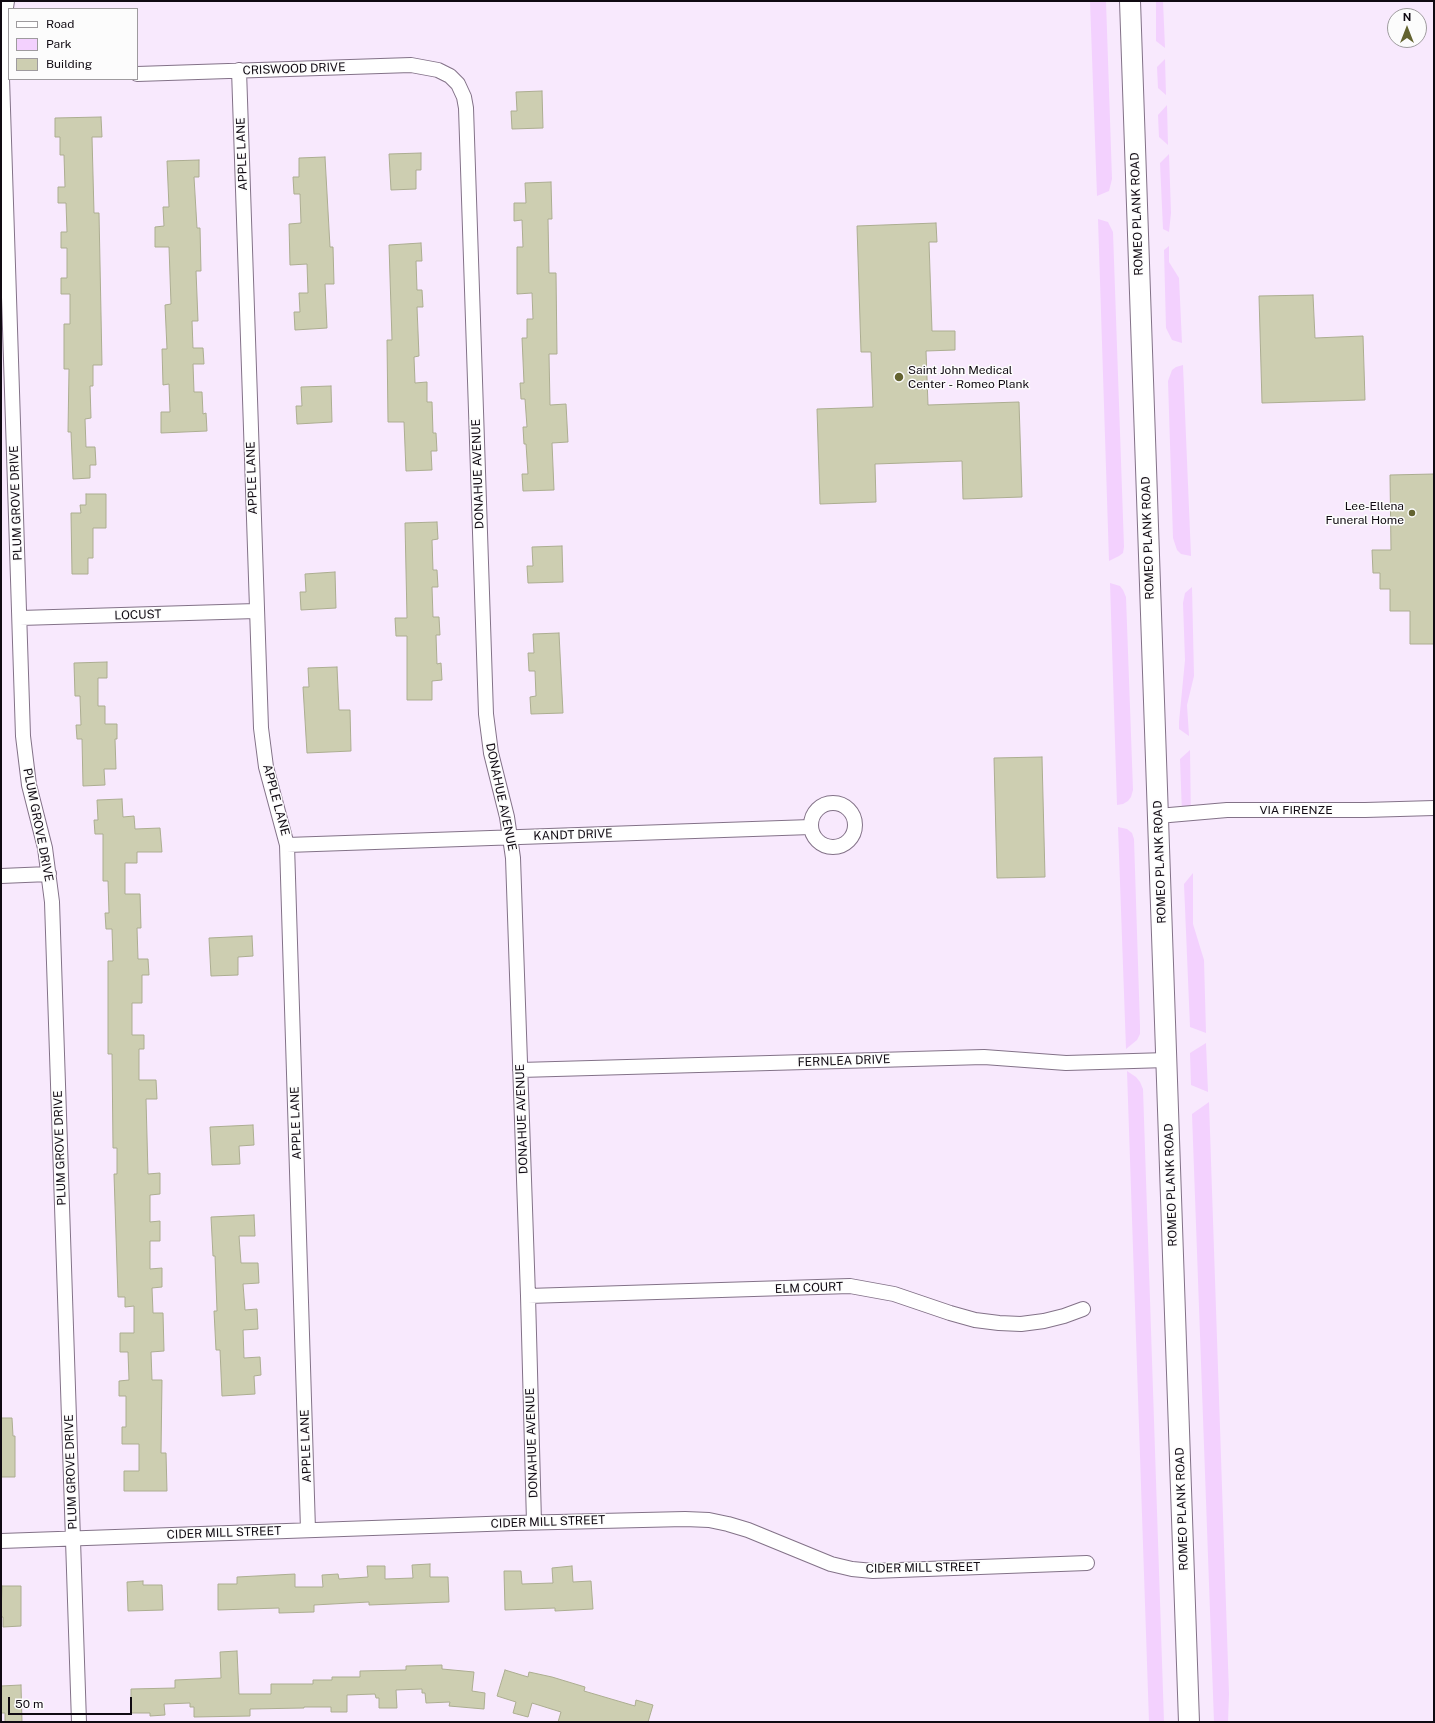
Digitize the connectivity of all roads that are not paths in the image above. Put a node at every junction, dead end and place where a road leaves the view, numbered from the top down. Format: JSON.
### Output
{"nodes":[{"id":1,"x":7,"y":1,"type":"edge"},
{"id":2,"x":1130,"y":1,"type":"edge"},
{"id":3,"x":239,"y":70,"type":"junction"},
{"id":4,"x":138,"y":74,"type":"edge"},
{"id":5,"x":450,"y":76,"type":"joint"},
{"id":6,"x":5,"y":78,"type":"edge"},
{"id":7,"x":256,"y":611,"type":"junction"},
{"id":8,"x":20,"y":618,"type":"junction"},
{"id":9,"x":1434,"y":808,"type":"edge"},
{"id":10,"x":1158,"y":816,"type":"junction"},
{"id":11,"x":811,"y":827,"type":"dead end"},
{"id":12,"x":511,"y":837,"type":"junction"},
{"id":13,"x":287,"y":845,"type":"junction"},
{"id":14,"x":49,"y":874,"type":"junction"},
{"id":15,"x":1,"y":876,"type":"edge"},
{"id":16,"x":1167,"y":1060,"type":"junction"},
{"id":17,"x":520,"y":1070,"type":"junction"},
{"id":18,"x":528,"y":1296,"type":"junction"},
{"id":19,"x":1083,"y":1309,"type":"dead end"},
{"id":20,"x":534,"y":1522,"type":"junction"},
{"id":21,"x":308,"y":1530,"type":"junction"},
{"id":22,"x":73,"y":1538,"type":"junction"},
{"id":23,"x":1,"y":1541,"type":"edge"},
{"id":24,"x":1087,"y":1563,"type":"dead end"},
{"id":25,"x":79,"y":1722,"type":"edge"},
{"id":26,"x":1189,"y":1722,"type":"edge"}],
"edges":[{"from":1,"to":6,"type":"street","name":"PLUM GROVE DRIVE"},
{"from":2,"to":10,"type":"main road","name":"ROMEO PLANK ROAD"},
{"from":3,"to":4,"type":"street","name":"CRISWOOD DRIVE"},
{"from":3,"to":5,"type":"street","name":"CRISWOOD DRIVE"},
{"from":3,"to":7,"type":"street","name":"APPLE LANE"},
{"from":5,"to":12,"type":"street","name":"DONAHUE AVENUE"},
{"from":6,"to":8,"type":"street","name":"PLUM GROVE DRIVE"},
{"from":7,"to":8,"type":"street","name":"LOCUST"},
{"from":7,"to":13,"type":"street","name":"APPLE LANE"},
{"from":8,"to":14,"type":"street","name":"PLUM GROVE DRIVE"},
{"from":9,"to":10,"type":"street","name":"VIA FIRENZE"},
{"from":10,"to":16,"type":"main road","name":"ROMEO PLANK ROAD"},
{"from":11,"to":12,"type":"street","name":"KANDT DRIVE"},
{"from":12,"to":13,"type":"street","name":"KANDT DRIVE"},
{"from":12,"to":17,"type":"street","name":"DONAHUE AVENUE"},
{"from":13,"to":21,"type":"street","name":"APPLE LANE"},
{"from":14,"to":15,"type":"street"},
{"from":14,"to":22,"type":"street","name":"PLUM GROVE DRIVE"},
{"from":16,"to":17,"type":"street","name":"FERNLEA DRIVE"},
{"from":16,"to":26,"type":"main road","name":"ROMEO PLANK ROAD"},
{"from":17,"to":18,"type":"street","name":"DONAHUE AVENUE"},
{"from":18,"to":19,"type":"street","name":"ELM COURT"},
{"from":18,"to":20,"type":"street","name":"DONAHUE AVENUE"},
{"from":20,"to":21,"type":"street","name":"CIDER MILL STREET"},
{"from":20,"to":24,"type":"street","name":"CIDER MILL STREET"},
{"from":21,"to":22,"type":"street","name":"CIDER MILL STREET"},
{"from":22,"to":23,"type":"street","name":"CIDER MILL STREET"},
{"from":22,"to":25,"type":"street","name":"PLUM GROVE DRIVE"}]}
